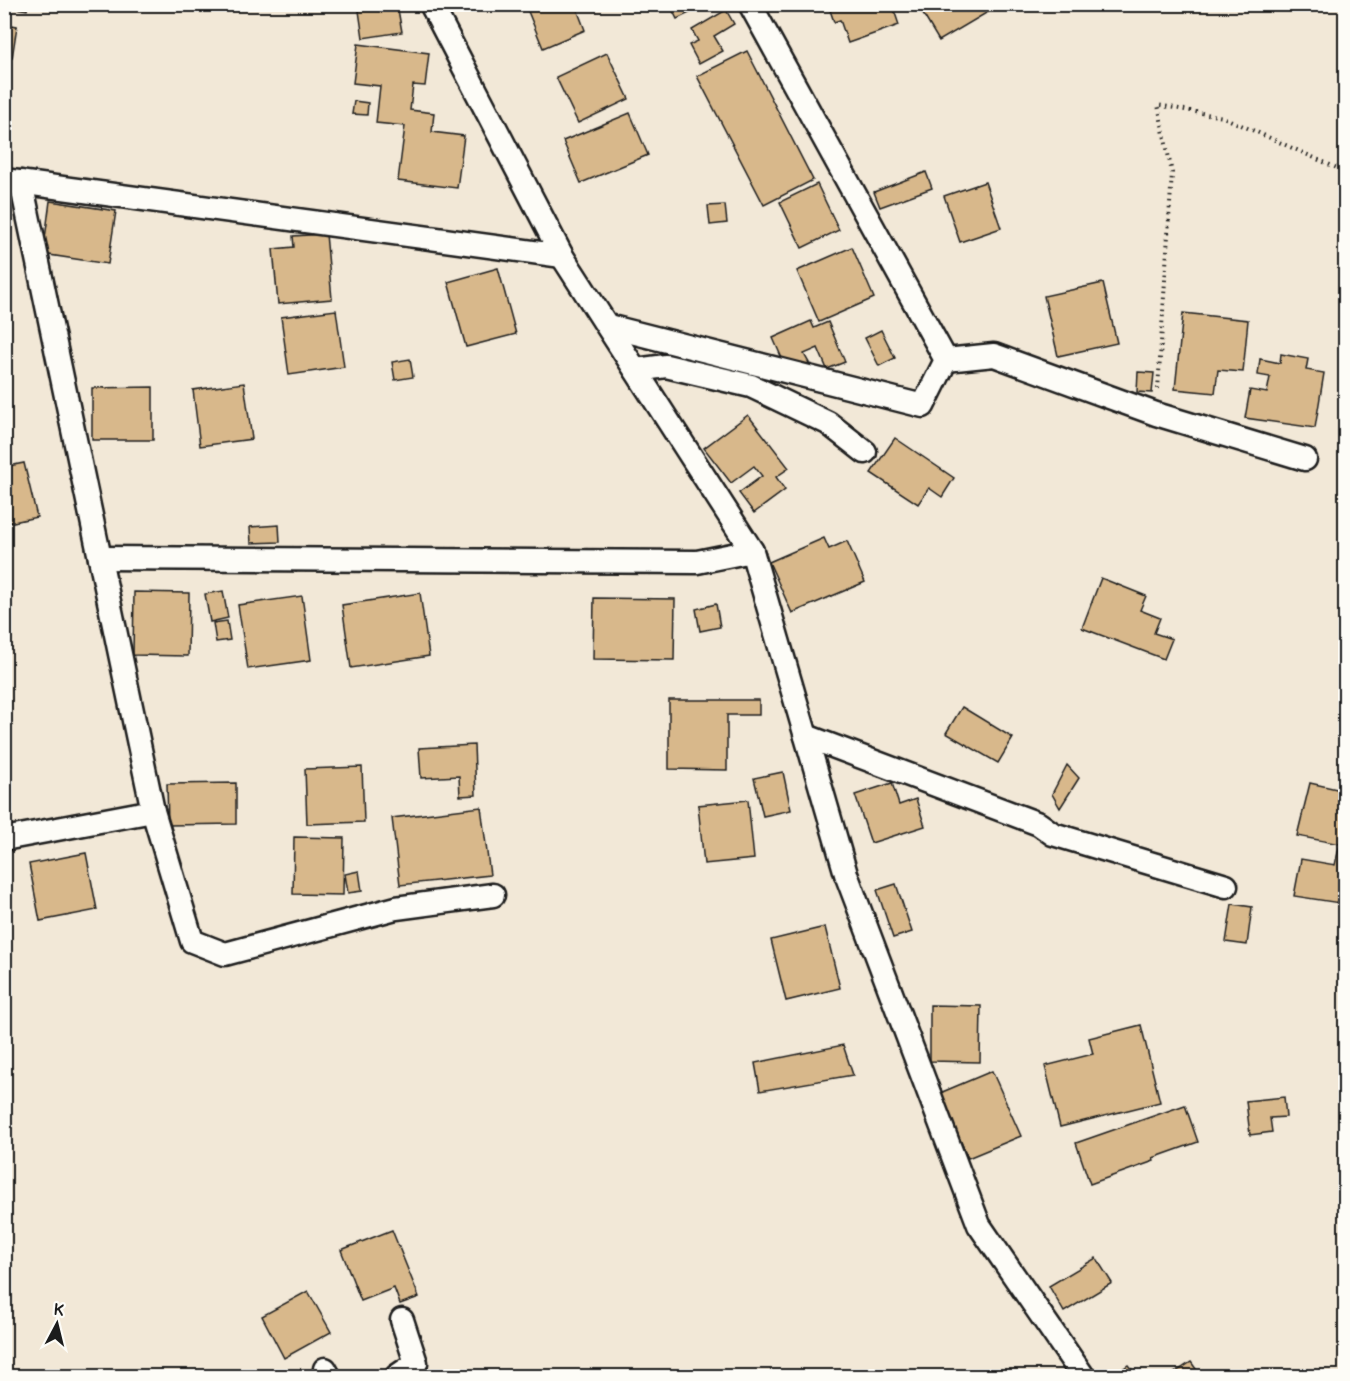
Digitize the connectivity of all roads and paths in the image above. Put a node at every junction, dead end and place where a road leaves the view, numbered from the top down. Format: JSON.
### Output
{"nodes":[{"id":1,"x":431,"y":4,"type":"edge"},
{"id":2,"x":750,"y":4,"type":"edge"},
{"id":3,"x":1346,"y":172,"type":"edge"},
{"id":4,"x":13,"y":181,"type":"edge"},
{"id":5,"x":562,"y":256,"type":"junction"},
{"id":6,"x":608,"y":326,"type":"junction"},
{"id":7,"x":946,"y":360,"type":"junction"},
{"id":8,"x":636,"y":370,"type":"junction"},
{"id":9,"x":1156,"y":414,"type":"junction"},
{"id":10,"x":865,"y":452,"type":"dead end"},
{"id":11,"x":1305,"y":459,"type":"dead end"},
{"id":12,"x":752,"y":551,"type":"junction"},
{"id":13,"x":100,"y":558,"type":"junction"},
{"id":14,"x":806,"y":736,"type":"junction"},
{"id":15,"x":153,"y":811,"type":"junction"},
{"id":16,"x":4,"y":839,"type":"edge"},
{"id":17,"x":1227,"y":886,"type":"dead end"},
{"id":18,"x":493,"y":895,"type":"dead end"},
{"id":19,"x":402,"y":1320,"type":"dead end"},
{"id":20,"x":398,"y":1377,"type":"edge"},
{"id":21,"x":1083,"y":1377,"type":"edge"}],
"edges":[{"from":1,"to":5,"type":"street"},
{"from":2,"to":7,"type":"street"},
{"from":3,"to":9,"type":"path"},
{"from":4,"to":5,"type":"street"},
{"from":4,"to":13,"type":"street"},
{"from":5,"to":6,"type":"street"},
{"from":6,"to":7,"type":"street"},
{"from":6,"to":8,"type":"street"},
{"from":7,"to":9,"type":"street"},
{"from":8,"to":10,"type":"street"},
{"from":8,"to":12,"type":"street"},
{"from":9,"to":11,"type":"street"},
{"from":12,"to":13,"type":"street"},
{"from":12,"to":14,"type":"street"},
{"from":13,"to":15,"type":"street"},
{"from":14,"to":17,"type":"street"},
{"from":14,"to":21,"type":"street"},
{"from":15,"to":16,"type":"street"},
{"from":15,"to":18,"type":"street"},
{"from":19,"to":20,"type":"street"}]}
